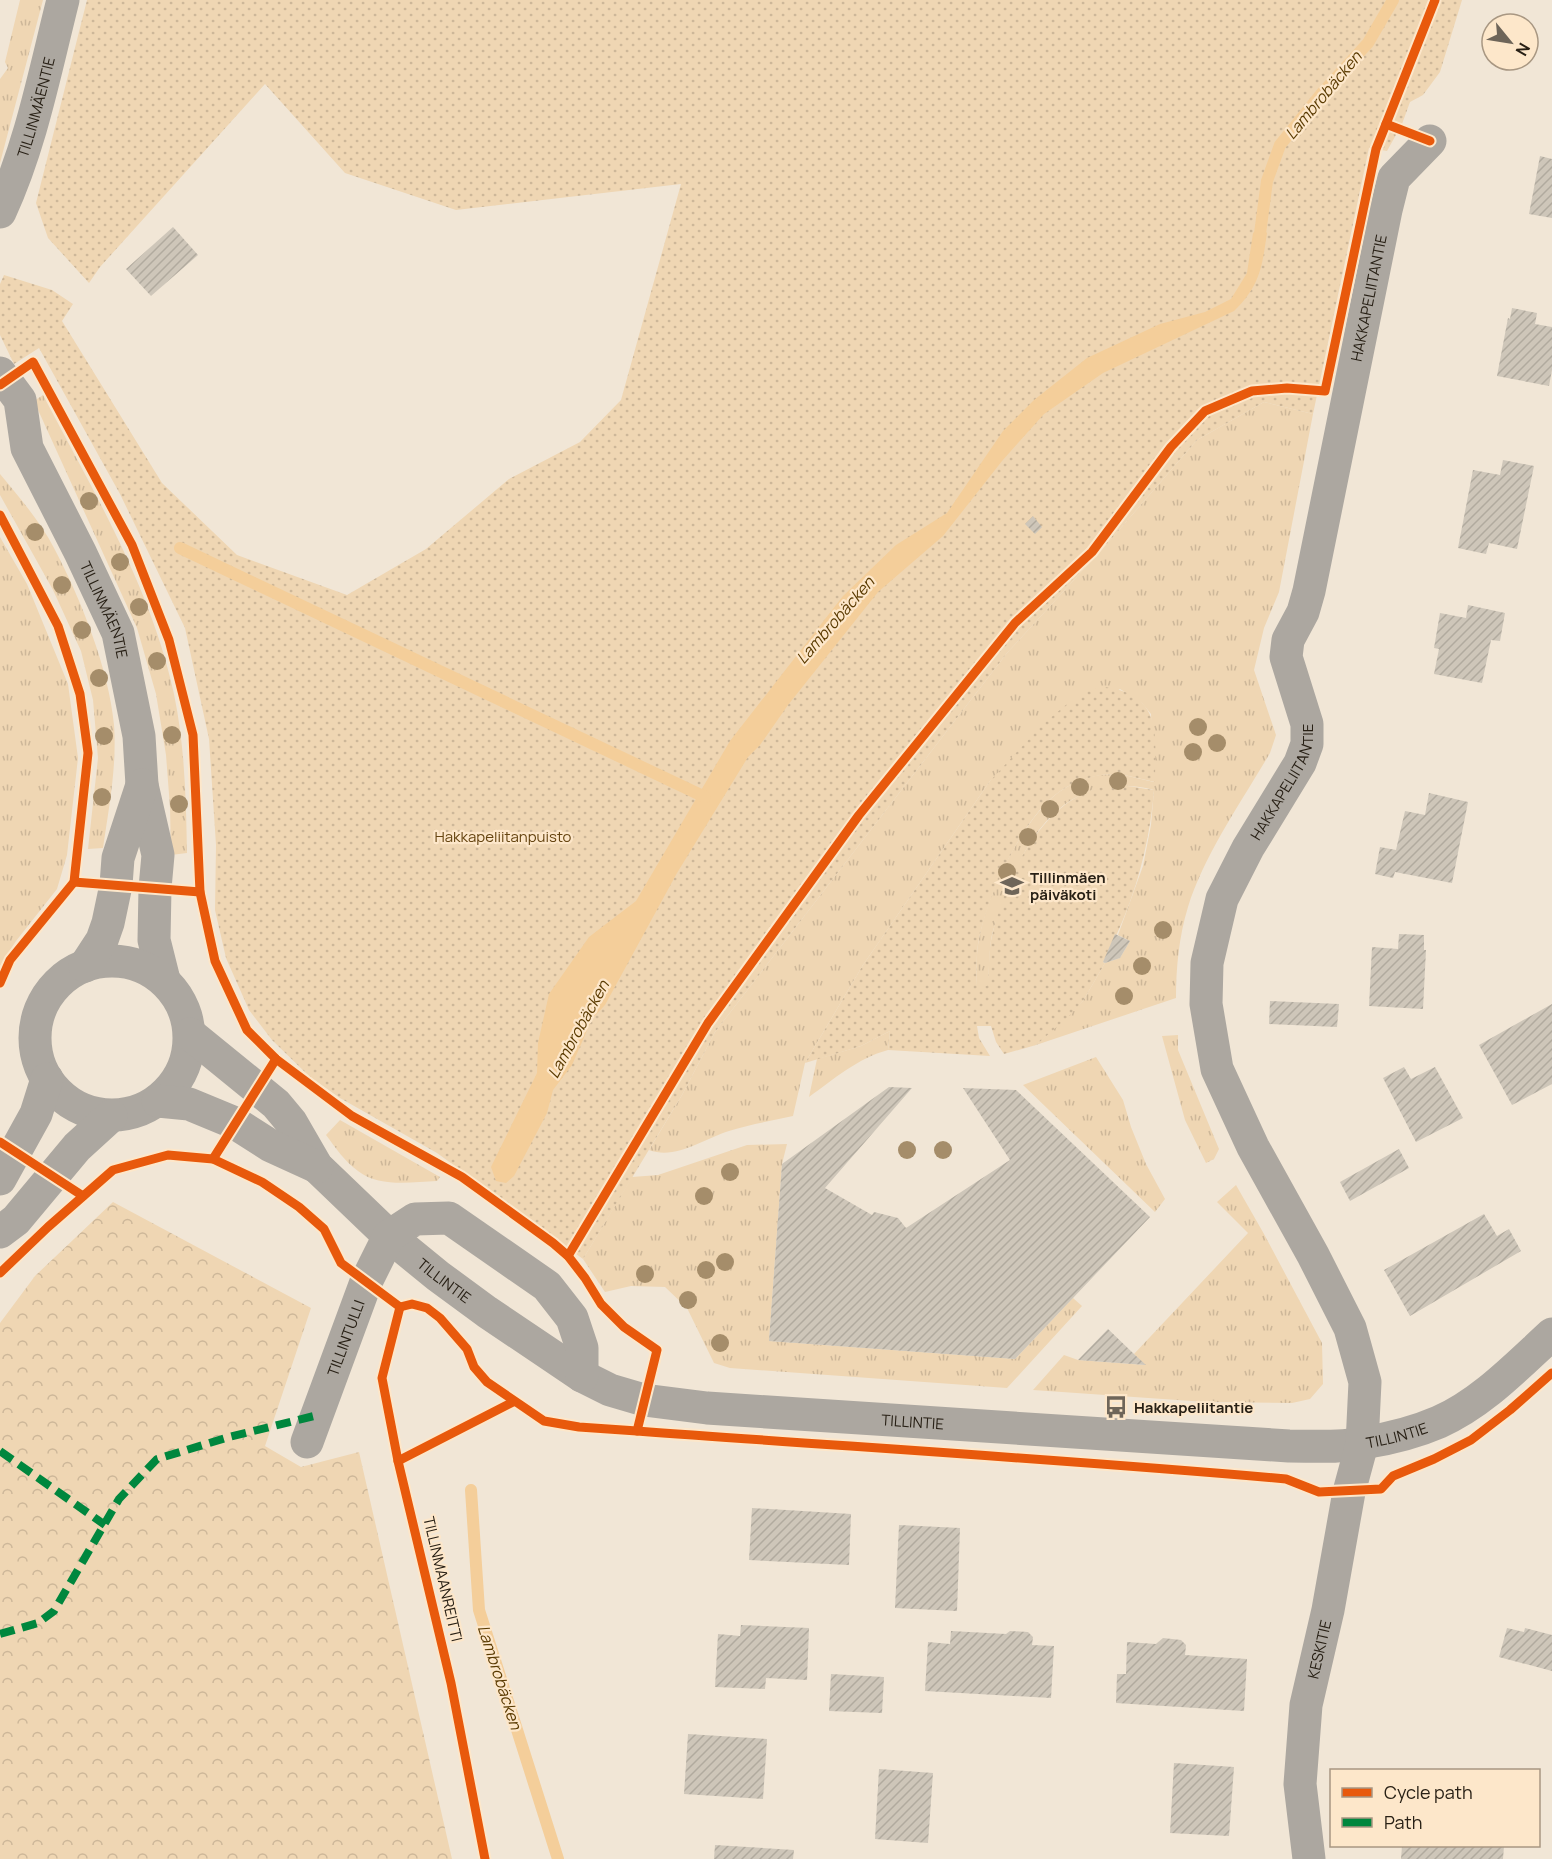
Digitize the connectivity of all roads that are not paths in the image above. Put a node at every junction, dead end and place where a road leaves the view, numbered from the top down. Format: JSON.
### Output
{"nodes":[{"id":1,"x":63,"y":0,"type":"edge"},
{"id":2,"x":1430,"y":141,"type":"dead end"},
{"id":3,"x":0,"y":212,"type":"edge"},
{"id":4,"x":0,"y":373,"type":"edge"},
{"id":5,"x":13,"y":442,"type":"edge"},
{"id":6,"x":142,"y":785,"type":"junction"},
{"id":7,"x":85,"y":966,"type":"junction"},
{"id":8,"x":164,"y":980,"type":"junction"},
{"id":9,"x":190,"y":1034,"type":"junction"},
{"id":10,"x":47,"y":1079,"type":"junction"},
{"id":11,"x":158,"y":1101,"type":"junction"},
{"id":12,"x":111,"y":1116,"type":"junction"},
{"id":13,"x":317,"y":1167,"type":"junction"},
{"id":14,"x":0,"y":1179,"type":"edge"},
{"id":15,"x":0,"y":1232,"type":"edge"},
{"id":16,"x":389,"y":1236,"type":"junction"},
{"id":17,"x":1552,"y":1335,"type":"edge"},
{"id":18,"x":582,"y":1376,"type":"junction"},
{"id":19,"x":307,"y":1442,"type":"dead end"},
{"id":20,"x":1362,"y":1444,"type":"junction"},
{"id":21,"x":1309,"y":1859,"type":"edge"}],
"edges":[{"from":1,"to":3,"type":"street","name":"TILLINMÄENTIE"},
{"from":2,"to":20,"type":"street","name":"HAKKAPELIITANTIE"},
{"from":4,"to":5,"type":"street","name":"TILLINMÄENTIE"},
{"from":5,"to":6,"type":"street","name":"TILLINMÄENTIE"},
{"from":6,"to":7,"type":"street","name":"TILLINMÄENTIE"},
{"from":6,"to":8,"type":"street","name":"TILLINMÄENTIE"},
{"from":7,"to":8,"type":"street"},
{"from":7,"to":10,"type":"street"},
{"from":8,"to":9,"type":"street"},
{"from":9,"to":11,"type":"street"},
{"from":9,"to":13,"type":"street","name":"TILLINTIE"},
{"from":10,"to":12,"type":"street"},
{"from":10,"to":14,"type":"street"},
{"from":11,"to":12,"type":"street"},
{"from":11,"to":13,"type":"street","name":"TILLINTIE"},
{"from":12,"to":15,"type":"street"},
{"from":13,"to":16,"type":"street","name":"TILLINTIE"},
{"from":16,"to":18,"type":"street","name":"TILLINTIE"},
{"from":16,"to":18,"type":"street"},
{"from":16,"to":19,"type":"street","name":"TILLINTULLI"},
{"from":17,"to":20,"type":"street","name":"TILLINTIE"},
{"from":18,"to":20,"type":"street","name":"TILLINTIE"},
{"from":20,"to":21,"type":"street","name":"KESKITIE"}]}
